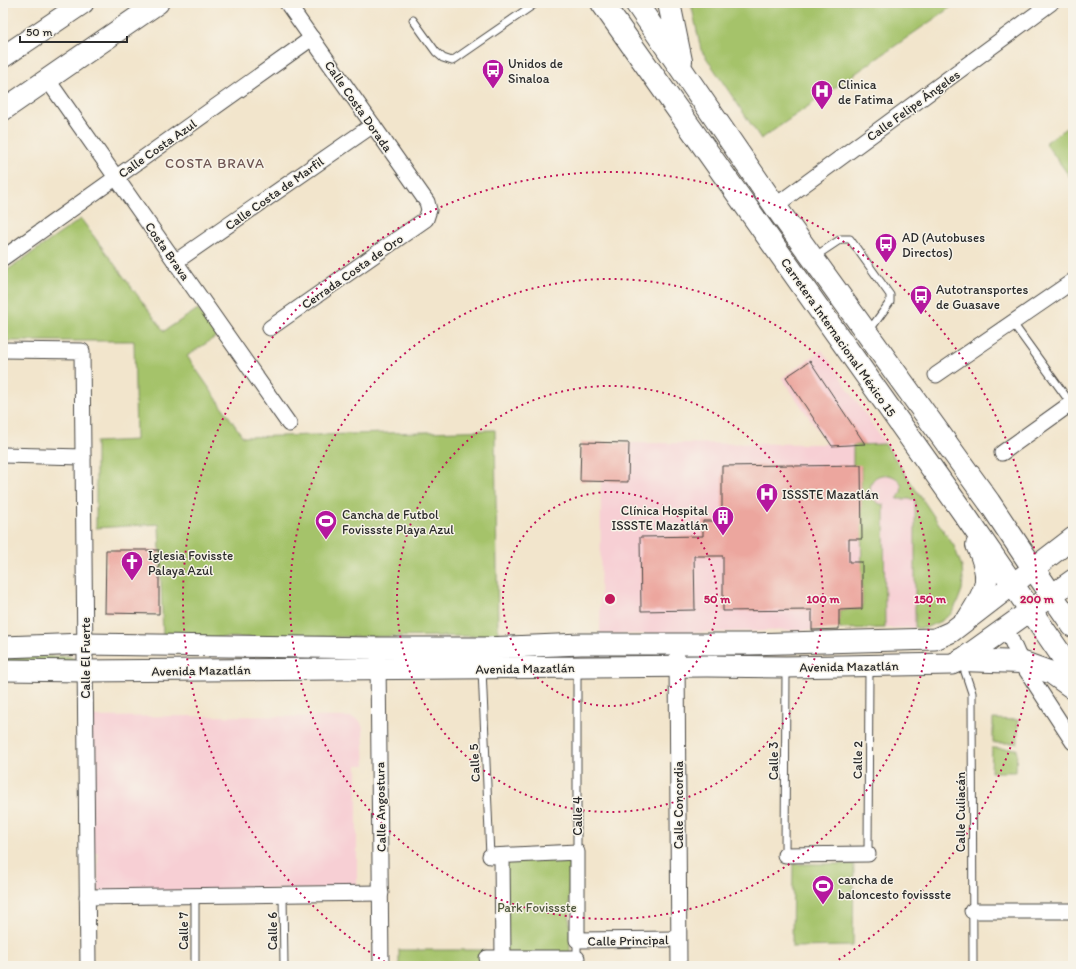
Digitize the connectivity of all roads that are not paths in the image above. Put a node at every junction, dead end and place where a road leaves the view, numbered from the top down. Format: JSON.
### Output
{"nodes":[{"id":1,"x":83,"y":3,"type":"edge"},
{"id":2,"x":158,"y":3,"type":"edge"},
{"id":3,"x":287,"y":3,"type":"edge"},
{"id":4,"x":536,"y":3,"type":"edge"},
{"id":5,"x":602,"y":3,"type":"edge"},
{"id":6,"x":636,"y":3,"type":"edge"},
{"id":7,"x":669,"y":3,"type":"edge"},
{"id":8,"x":1051,"y":3,"type":"edge"},
{"id":9,"x":413,"y":20,"type":"dead end"},
{"id":10,"x":312,"y":38,"type":"junction"},
{"id":11,"x":3,"y":57,"type":"edge"},
{"id":12,"x":683,"y":70,"type":"junction"},
{"id":13,"x":47,"y":79,"type":"junction"},
{"id":14,"x":3,"y":110,"type":"edge"},
{"id":15,"x":373,"y":125,"type":"junction"},
{"id":16,"x":116,"y":178,"type":"junction"},
{"id":17,"x":775,"y":206,"type":"junction"},
{"id":18,"x":429,"y":210,"type":"joint"},
{"id":19,"x":3,"y":258,"type":"edge"},
{"id":20,"x":812,"y":258,"type":"junction"},
{"id":21,"x":175,"y":262,"type":"junction"},
{"id":22,"x":1073,"y":281,"type":"edge"},
{"id":23,"x":1012,"y":322,"type":"junction"},
{"id":24,"x":270,"y":328,"type":"dead end"},
{"id":25,"x":867,"y":334,"type":"junction"},
{"id":26,"x":3,"y":350,"type":"edge"},
{"id":27,"x":936,"y":375,"type":"dead end"},
{"id":28,"x":1072,"y":404,"type":"edge"},
{"id":29,"x":289,"y":424,"type":"dead end"},
{"id":30,"x":1002,"y":453,"type":"dead end"},
{"id":31,"x":3,"y":455,"type":"edge"},
{"id":32,"x":83,"y":457,"type":"junction"},
{"id":33,"x":967,"y":518,"type":"junction"},
{"id":34,"x":1073,"y":538,"type":"edge"},
{"id":35,"x":1033,"y":568,"type":"junction"},
{"id":36,"x":1073,"y":580,"type":"edge"},
{"id":37,"x":1012,"y":584,"type":"junction"},
{"id":38,"x":1052,"y":594,"type":"junction"},
{"id":39,"x":1030,"y":609,"type":"junction"},
{"id":40,"x":970,"y":616,"type":"junction"},
{"id":41,"x":1073,"y":626,"type":"edge"},
{"id":42,"x":1006,"y":628,"type":"junction"},
{"id":43,"x":85,"y":644,"type":"junction"},
{"id":44,"x":677,"y":644,"type":"junction"},
{"id":45,"x":3,"y":647,"type":"edge"},
{"id":46,"x":378,"y":658,"type":"junction"},
{"id":47,"x":961,"y":660,"type":"junction"},
{"id":48,"x":1021,"y":662,"type":"junction"},
{"id":49,"x":870,"y":665,"type":"junction"},
{"id":50,"x":577,"y":667,"type":"junction"},
{"id":51,"x":677,"y":667,"type":"junction"},
{"id":52,"x":786,"y":667,"type":"junction"},
{"id":53,"x":482,"y":668,"type":"junction"},
{"id":54,"x":3,"y":670,"type":"edge"},
{"id":55,"x":85,"y":671,"type":"junction"},
{"id":56,"x":1073,"y":672,"type":"edge"},
{"id":57,"x":1073,"y":688,"type":"edge"},
{"id":58,"x":1073,"y":742,"type":"edge"},
{"id":59,"x":577,"y":852,"type":"junction"},
{"id":60,"x":784,"y":854,"type":"joint"},
{"id":61,"x":868,"y":854,"type":"joint"},
{"id":62,"x":496,"y":856,"type":"junction"},
{"id":63,"x":380,"y":893,"type":"junction"},
{"id":64,"x":195,"y":895,"type":"junction"},
{"id":65,"x":283,"y":895,"type":"junction"},
{"id":66,"x":87,"y":897,"type":"junction"},
{"id":67,"x":972,"y":911,"type":"junction"},
{"id":68,"x":1073,"y":911,"type":"edge"},
{"id":69,"x":678,"y":939,"type":"junction"},
{"id":70,"x":577,"y":940,"type":"junction"},
{"id":71,"x":503,"y":958,"type":"junction"},
{"id":72,"x":487,"y":962,"type":"edge"},
{"id":73,"x":577,"y":962,"type":"edge"},
{"id":74,"x":88,"y":966,"type":"edge"},
{"id":75,"x":195,"y":966,"type":"edge"},
{"id":76,"x":284,"y":966,"type":"edge"},
{"id":77,"x":381,"y":966,"type":"edge"},
{"id":78,"x":679,"y":966,"type":"edge"},
{"id":79,"x":973,"y":966,"type":"edge"}],
"edges":[{"from":1,"to":11,"type":"street"},
{"from":2,"to":13,"type":"street"},
{"from":3,"to":10,"type":"street","name":"Calle Costa Dorada"},
{"from":4,"to":9,"type":"lane"},
{"from":5,"to":33,"type":"main road","name":"Carretera Internacional México 15"},
{"from":6,"to":12,"type":"main road","name":"Carretera Internacional México 15"},
{"from":7,"to":12,"type":"main road"},
{"from":8,"to":17,"type":"street","name":"Calle Felipe Ángeles"},
{"from":10,"to":15,"type":"street","name":"Calle Costa Dorada"},
{"from":10,"to":16,"type":"street","name":"Calle Costa Azul"},
{"from":12,"to":17,"type":"main road","name":"Carretera Internacional México 15"},
{"from":13,"to":14,"type":"street"},
{"from":13,"to":16,"type":"street","name":"Costa Brava"},
{"from":15,"to":18,"type":"street","name":"Calle Costa Dorada"},
{"from":15,"to":21,"type":"street","name":"Calle Costa de Marfil"},
{"from":16,"to":19,"type":"street","name":"Calle Costa Azul"},
{"from":16,"to":21,"type":"street","name":"Costa Brava"},
{"from":17,"to":20,"type":"main road","name":"Carretera Internacional México 15"},
{"from":18,"to":24,"type":"street","name":"Cerrada Costa de Oro"},
{"from":20,"to":25,"type":"main road","name":"Carretera Internacional México 15"},
{"from":20,"to":25,"type":"lane"},
{"from":21,"to":29,"type":"street","name":"Costa Brava"},
{"from":22,"to":23,"type":"street"},
{"from":23,"to":27,"type":"street"},
{"from":23,"to":28,"type":"lane"},
{"from":25,"to":35,"type":"main road","name":"Carretera Internacional México 15"},
{"from":26,"to":32,"type":"street","name":"Calle El Fuerte"},
{"from":28,"to":30,"type":"street"},
{"from":31,"to":32,"type":"street"},
{"from":32,"to":43,"type":"street","name":"Calle El Fuerte"},
{"from":33,"to":37,"type":"main road","name":"Carretera Internacional México 15"},
{"from":33,"to":40,"type":"main road"},
{"from":34,"to":35,"type":"street","name":"Avenida Mazatlán"},
{"from":35,"to":37,"type":"street","name":"Avenida Mazatlán"},
{"from":35,"to":38,"type":"main road","name":"Carretera Internacional México 15"},
{"from":36,"to":38,"type":"street","name":"Avenida Mazatlán"},
{"from":37,"to":39,"type":"main road","name":"Carretera Internacional México 15"},
{"from":37,"to":40,"type":"street","name":"Avenida Mazatlán"},
{"from":38,"to":39,"type":"street","name":"Avenida Mazatlán"},
{"from":38,"to":41,"type":"main road","name":"Carretera Internacional México 15"},
{"from":39,"to":42,"type":"street","name":"Avenida Mazatlán"},
{"from":39,"to":56,"type":"main road","name":"Carretera Internacional México 15"},
{"from":40,"to":44,"type":"street","name":"Avenida Mazatlán"},
{"from":42,"to":47,"type":"street","name":"Avenida Mazatlán"},
{"from":42,"to":48,"type":"street"},
{"from":43,"to":45,"type":"street","name":"Avenida Mazatlán"},
{"from":43,"to":46,"type":"street","name":"Avenida Mazatlán"},
{"from":43,"to":55,"type":"street","name":"Calle El Fuerte"},
{"from":44,"to":46,"type":"street","name":"Avenida Mazatlán"},
{"from":44,"to":51,"type":"street","name":"Calle Concordia"},
{"from":46,"to":53,"type":"street","name":"Avenida Mazatlán"},
{"from":46,"to":55,"type":"street","name":"Avenida Mazatlán"},
{"from":46,"to":63,"type":"street","name":"Calle Angostura"},
{"from":47,"to":48,"type":"main road"},
{"from":47,"to":49,"type":"street","name":"Avenida Mazatlán"},
{"from":47,"to":67,"type":"lane","name":"Calle Culiacán"},
{"from":48,"to":57,"type":"main road"},
{"from":48,"to":58,"type":"street"},
{"from":49,"to":52,"type":"street","name":"Avenida Mazatlán"},
{"from":49,"to":61,"type":"lane","name":"Calle 2"},
{"from":50,"to":51,"type":"street","name":"Avenida Mazatlán"},
{"from":50,"to":53,"type":"street","name":"Avenida Mazatlán"},
{"from":50,"to":59,"type":"lane","name":"Calle 4"},
{"from":51,"to":52,"type":"street","name":"Avenida Mazatlán"},
{"from":51,"to":69,"type":"street","name":"Calle Concordia"},
{"from":52,"to":60,"type":"lane","name":"Calle 3"},
{"from":53,"to":62,"type":"lane","name":"Calle 5"},
{"from":54,"to":55,"type":"street","name":"Avenida Mazatlán"},
{"from":55,"to":66,"type":"street","name":"Calle El Fuerte"},
{"from":59,"to":62,"type":"street"},
{"from":59,"to":70,"type":"street","name":"Calle 4"},
{"from":60,"to":61,"type":"street"},
{"from":62,"to":71,"type":"street"},
{"from":63,"to":65,"type":"street"},
{"from":63,"to":77,"type":"street","name":"Calle Angostura"},
{"from":64,"to":65,"type":"street"},
{"from":64,"to":66,"type":"street"},
{"from":64,"to":75,"type":"lane","name":"Calle 7"},
{"from":65,"to":76,"type":"lane","name":"Calle 6"},
{"from":66,"to":74,"type":"street","name":"Calle El Fuerte"},
{"from":67,"to":68,"type":"street"},
{"from":67,"to":79,"type":"lane","name":"Calle Culiacán"},
{"from":69,"to":70,"type":"street","name":"Calle Principal"},
{"from":69,"to":78,"type":"street","name":"Calle Concordia"},
{"from":70,"to":73,"type":"lane","name":"Calle 4"},
{"from":71,"to":72,"type":"street","name":"Calle Principal"},
{"from":71,"to":73,"type":"street","name":"Calle Principal"}]}
